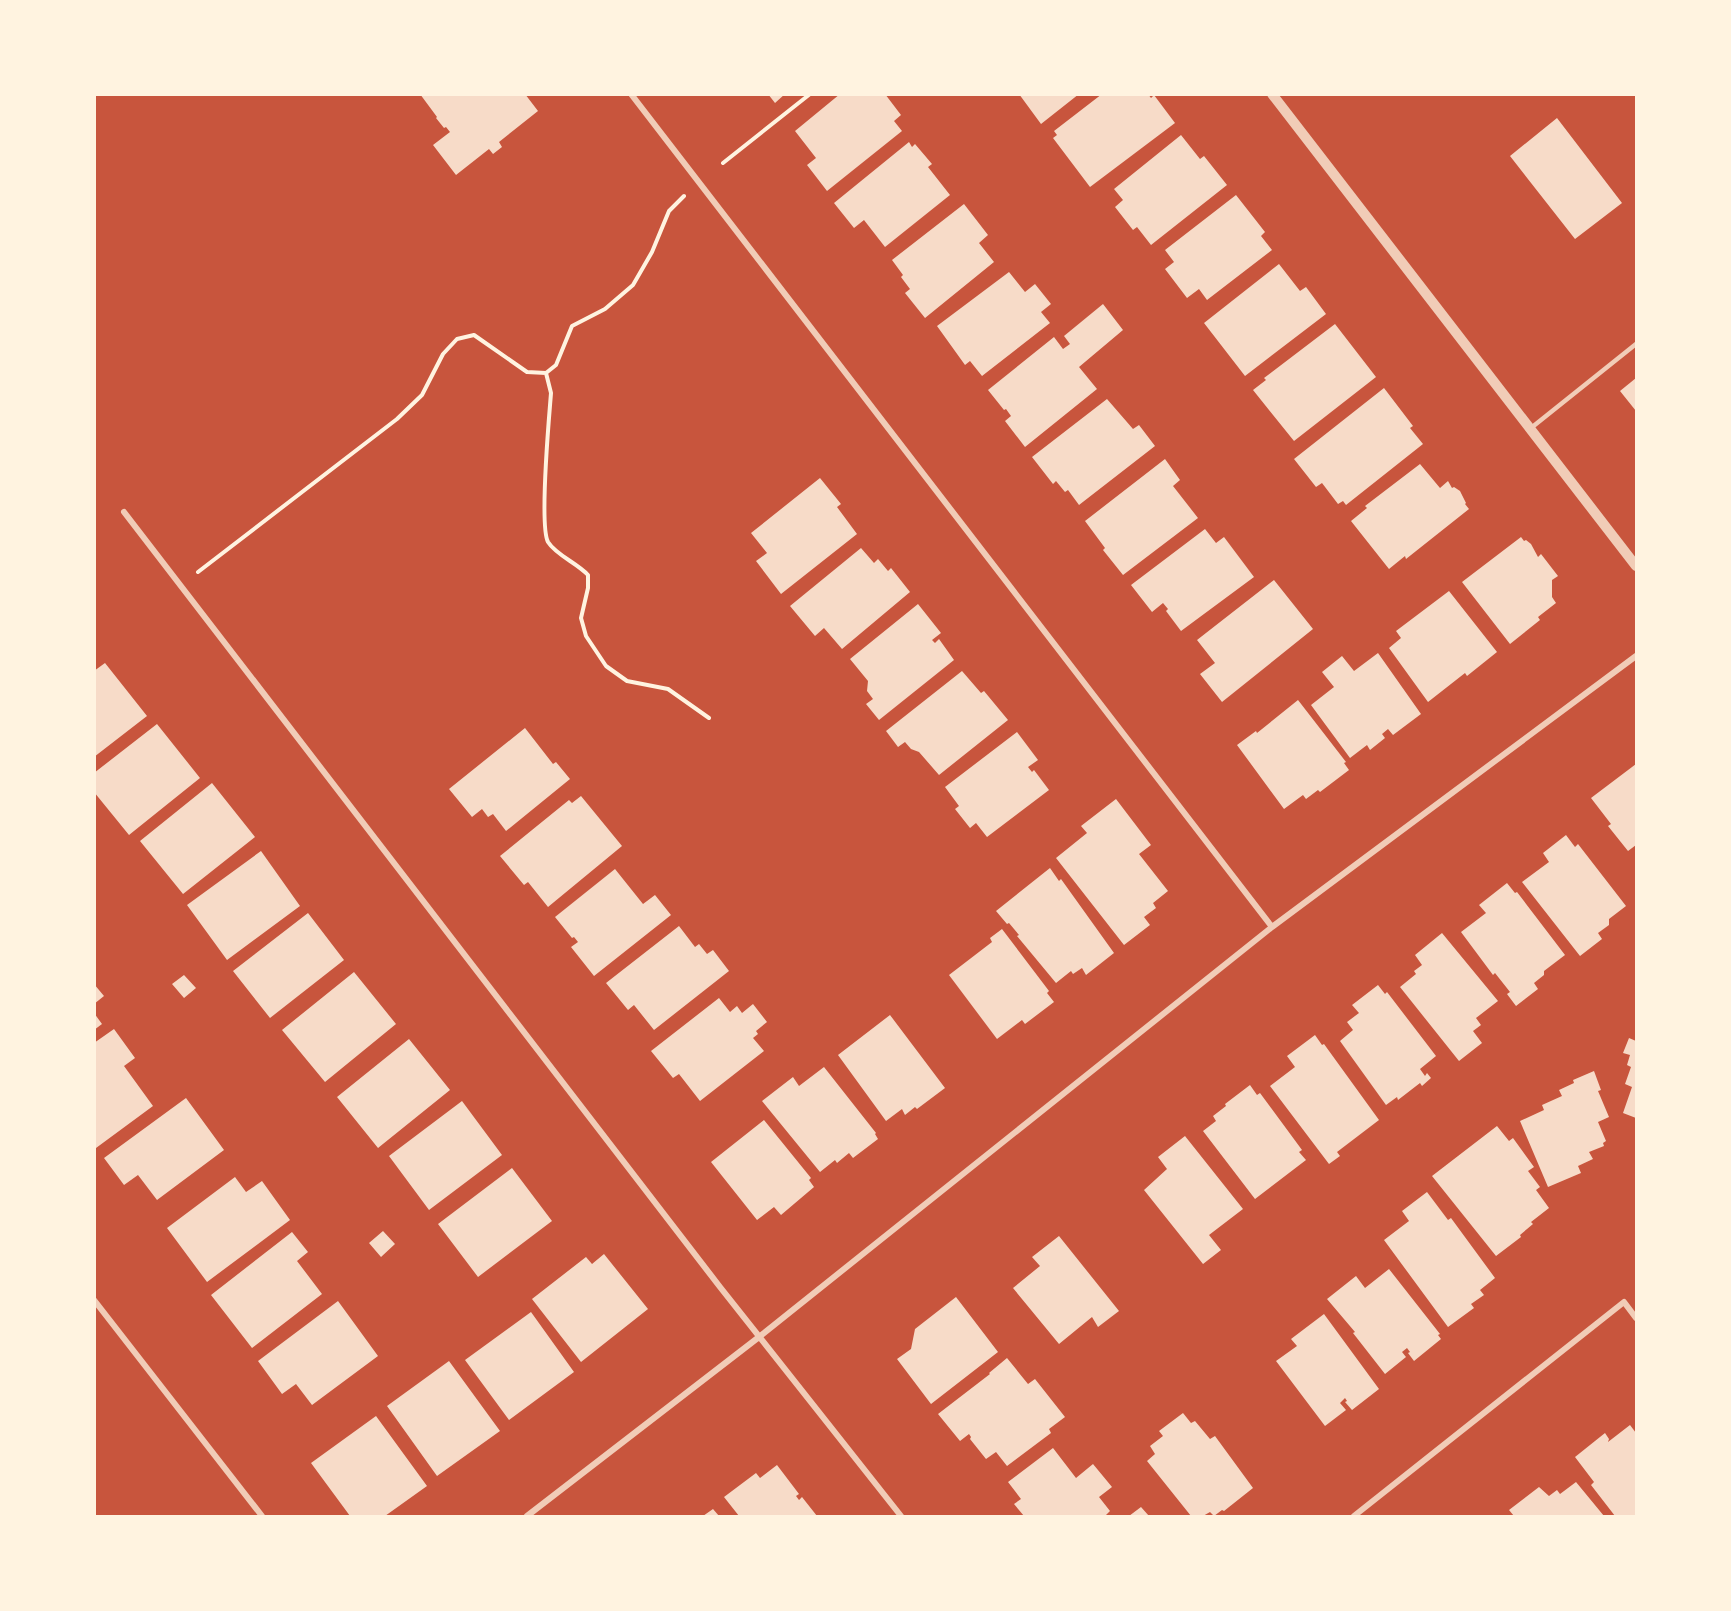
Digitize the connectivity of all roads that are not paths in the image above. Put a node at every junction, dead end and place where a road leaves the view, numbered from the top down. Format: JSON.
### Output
{"nodes":[{"id":1,"x":631,"y":94,"type":"edge"},
{"id":2,"x":1272,"y":94,"type":"edge"},
{"id":3,"x":1636,"y":344,"type":"edge"},
{"id":4,"x":1531,"y":429,"type":"junction"},
{"id":5,"x":124,"y":512,"type":"dead end"},
{"id":6,"x":1636,"y":566,"type":"edge"},
{"id":7,"x":1636,"y":656,"type":"edge"},
{"id":8,"x":1272,"y":927,"type":"junction"},
{"id":9,"x":94,"y":1300,"type":"edge"},
{"id":10,"x":1636,"y":1318,"type":"edge"},
{"id":11,"x":759,"y":1337,"type":"junction"},
{"id":12,"x":262,"y":1516,"type":"edge"},
{"id":13,"x":526,"y":1516,"type":"edge"},
{"id":14,"x":902,"y":1516,"type":"edge"},
{"id":15,"x":1354,"y":1516,"type":"edge"}],
"edges":[{"from":1,"to":8,"type":"street"},
{"from":2,"to":4,"type":"street"},
{"from":3,"to":4,"type":"lane"},
{"from":4,"to":6,"type":"street"},
{"from":5,"to":11,"type":"street"},
{"from":7,"to":8,"type":"street"},
{"from":8,"to":11,"type":"street"},
{"from":9,"to":12,"type":"street"},
{"from":10,"to":15,"type":"street"},
{"from":11,"to":13,"type":"street"},
{"from":11,"to":14,"type":"street"}]}
